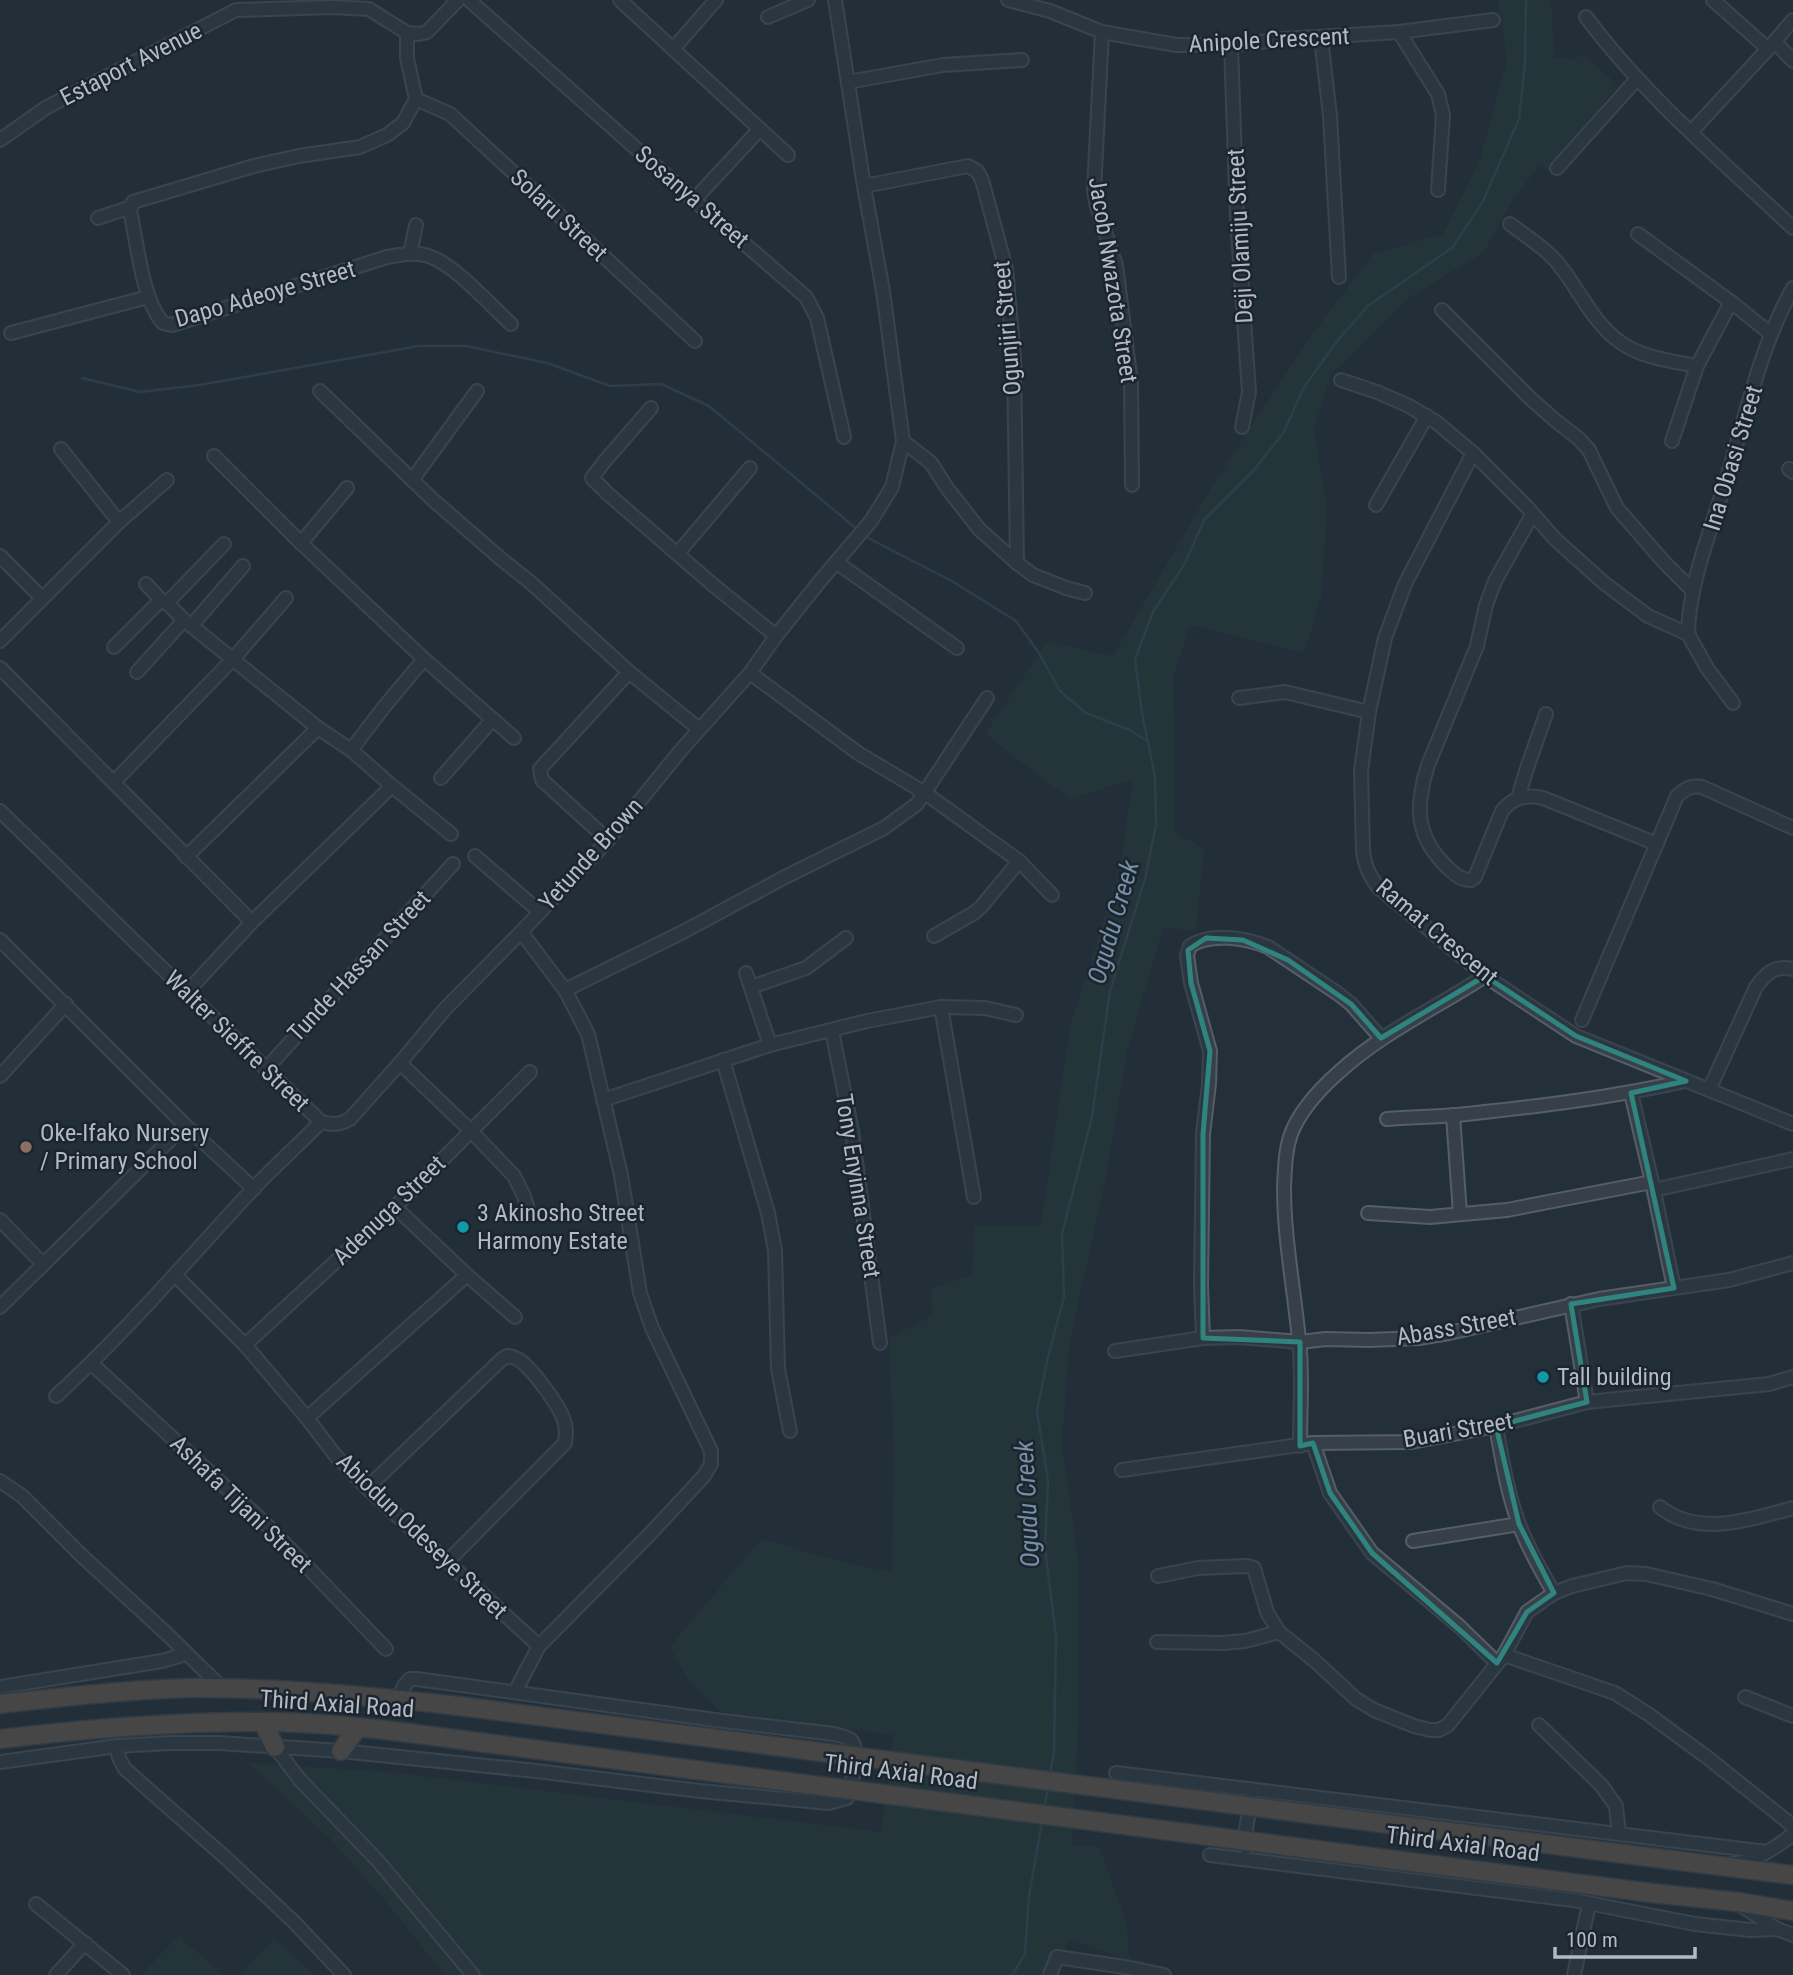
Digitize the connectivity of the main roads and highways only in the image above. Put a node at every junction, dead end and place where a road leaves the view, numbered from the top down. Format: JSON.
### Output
{"nodes":[{"id":1,"x":0,"y":1704,"type":"edge"},
{"id":2,"x":263,"y":1722,"type":"junction"},
{"id":3,"x":358,"y":1727,"type":"junction"},
{"id":4,"x":0,"y":1739,"type":"edge"},
{"id":5,"x":275,"y":1747,"type":"road end"},
{"id":6,"x":341,"y":1751,"type":"road end"},
{"id":7,"x":1793,"y":1875,"type":"edge"},
{"id":8,"x":1793,"y":1911,"type":"edge"}],
"edges":[{"from":1,"to":7,"type":"highway","name":"Third Axial Road","bridge":true},
{"from":2,"to":3,"type":"highway","name":"Third Axial Road"},
{"from":2,"to":4,"type":"highway","name":"Third Axial Road"},
{"from":2,"to":5,"type":"highway"},
{"from":3,"to":6,"type":"highway"},
{"from":3,"to":8,"type":"highway","name":"Third Axial Road","bridge":true}]}
